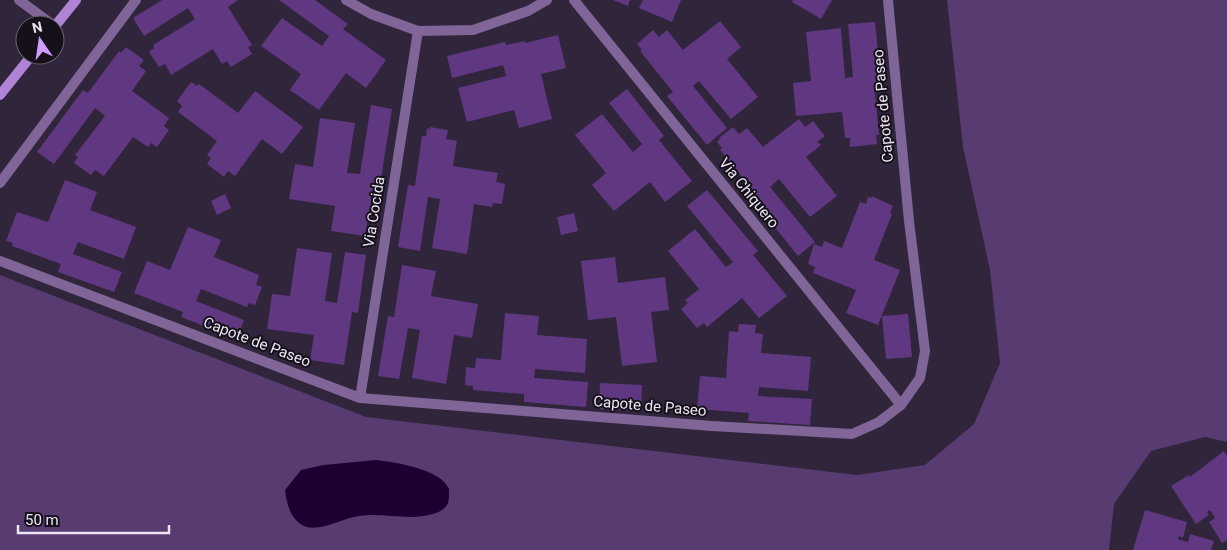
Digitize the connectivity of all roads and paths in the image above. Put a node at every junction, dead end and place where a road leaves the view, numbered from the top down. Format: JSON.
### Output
{"nodes":[{"id":1,"x":19,"y":0,"type":"edge"},
{"id":2,"x":76,"y":0,"type":"edge"},
{"id":3,"x":136,"y":0,"type":"edge"},
{"id":4,"x":346,"y":0,"type":"edge"},
{"id":5,"x":547,"y":0,"type":"edge"},
{"id":6,"x":574,"y":0,"type":"edge"},
{"id":7,"x":888,"y":0,"type":"edge"},
{"id":8,"x":39,"y":15,"type":"edge"},
{"id":9,"x":63,"y":15,"type":"edge"},
{"id":10,"x":418,"y":32,"type":"junction"},
{"id":11,"x":24,"y":65,"type":"edge"},
{"id":12,"x":0,"y":95,"type":"edge"},
{"id":13,"x":0,"y":182,"type":"edge"},
{"id":14,"x":0,"y":261,"type":"edge"},
{"id":15,"x":360,"y":398,"type":"junction"},
{"id":16,"x":901,"y":405,"type":"junction"}],
"edges":[{"from":1,"to":8,"type":"street"},
{"from":2,"to":9,"type":"main road"},
{"from":3,"to":13,"type":"street"},
{"from":4,"to":10,"type":"street"},
{"from":5,"to":10,"type":"street"},
{"from":6,"to":16,"type":"street","name":"Via Chiquero"},
{"from":7,"to":16,"type":"street","name":"Capote de Paseo"},
{"from":10,"to":15,"type":"street","name":"Via Cocida"},
{"from":11,"to":12,"type":"main road"},
{"from":14,"to":15,"type":"street","name":"Capote de Paseo"},
{"from":15,"to":16,"type":"street","name":"Capote de Paseo"}]}
